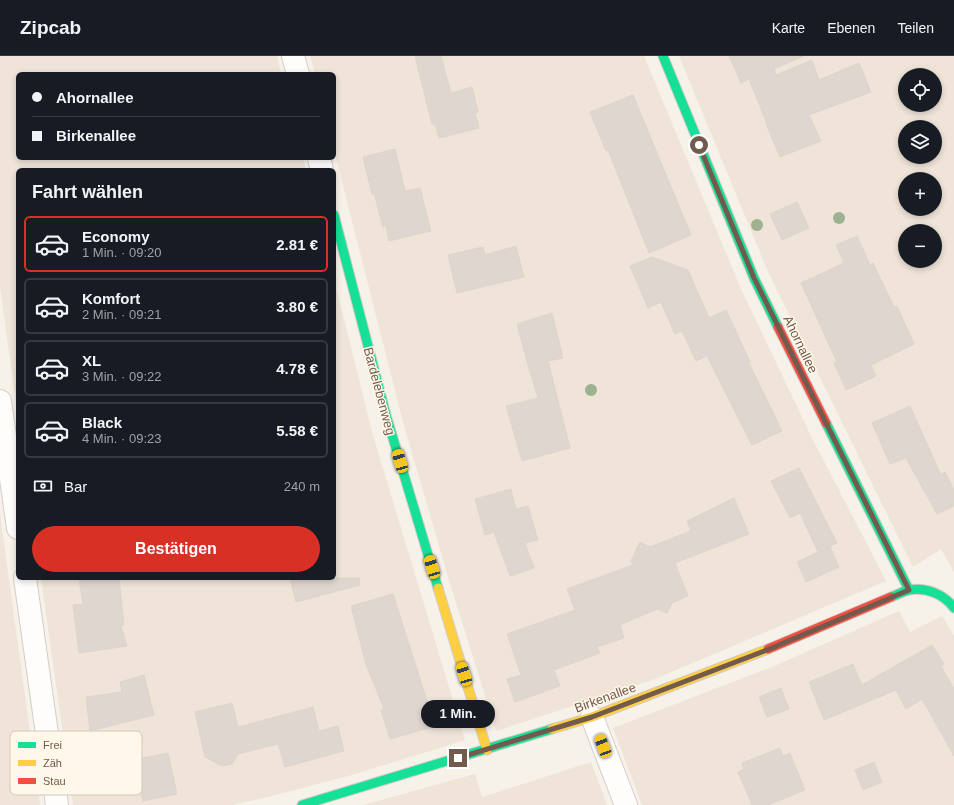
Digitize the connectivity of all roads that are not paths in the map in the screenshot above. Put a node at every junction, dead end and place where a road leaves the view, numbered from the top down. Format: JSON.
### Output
{"nodes":[{"id":1,"x":293,"y":56,"type":"edge"},
{"id":2,"x":663,"y":56,"type":"edge"},
{"id":3,"x":297,"y":72,"type":"edge"},
{"id":4,"x":336,"y":223,"type":"edge"},
{"id":5,"x":0,"y":401,"type":"edge"},
{"id":6,"x":16,"y":514,"type":"edge"},
{"id":7,"x":25,"y":580,"type":"edge"},
{"id":8,"x":909,"y":590,"type":"junction"},
{"id":9,"x":954,"y":608,"type":"edge"},
{"id":10,"x":592,"y":717,"type":"junction"},
{"id":11,"x":47,"y":731,"type":"edge"},
{"id":12,"x":487,"y":750,"type":"junction"},
{"id":13,"x":56,"y":795,"type":"edge"},
{"id":14,"x":57,"y":805,"type":"edge"},
{"id":15,"x":302,"y":805,"type":"edge"},
{"id":16,"x":626,"y":805,"type":"edge"}],
"edges":[{"from":1,"to":3,"type":"street"},
{"from":2,"to":8,"type":"street","name":"Ahornallee"},
{"from":4,"to":12,"type":"street","name":"Bardelebenweg"},
{"from":5,"to":6,"type":"street"},
{"from":7,"to":11,"type":"street"},
{"from":8,"to":9,"type":"street"},
{"from":8,"to":10,"type":"street","name":"Birkenallee"},
{"from":10,"to":12,"type":"street","name":"Birkenallee"},
{"from":10,"to":16,"type":"street"},
{"from":12,"to":15,"type":"street","name":"Birkenallee"},
{"from":13,"to":14,"type":"street"}]}
